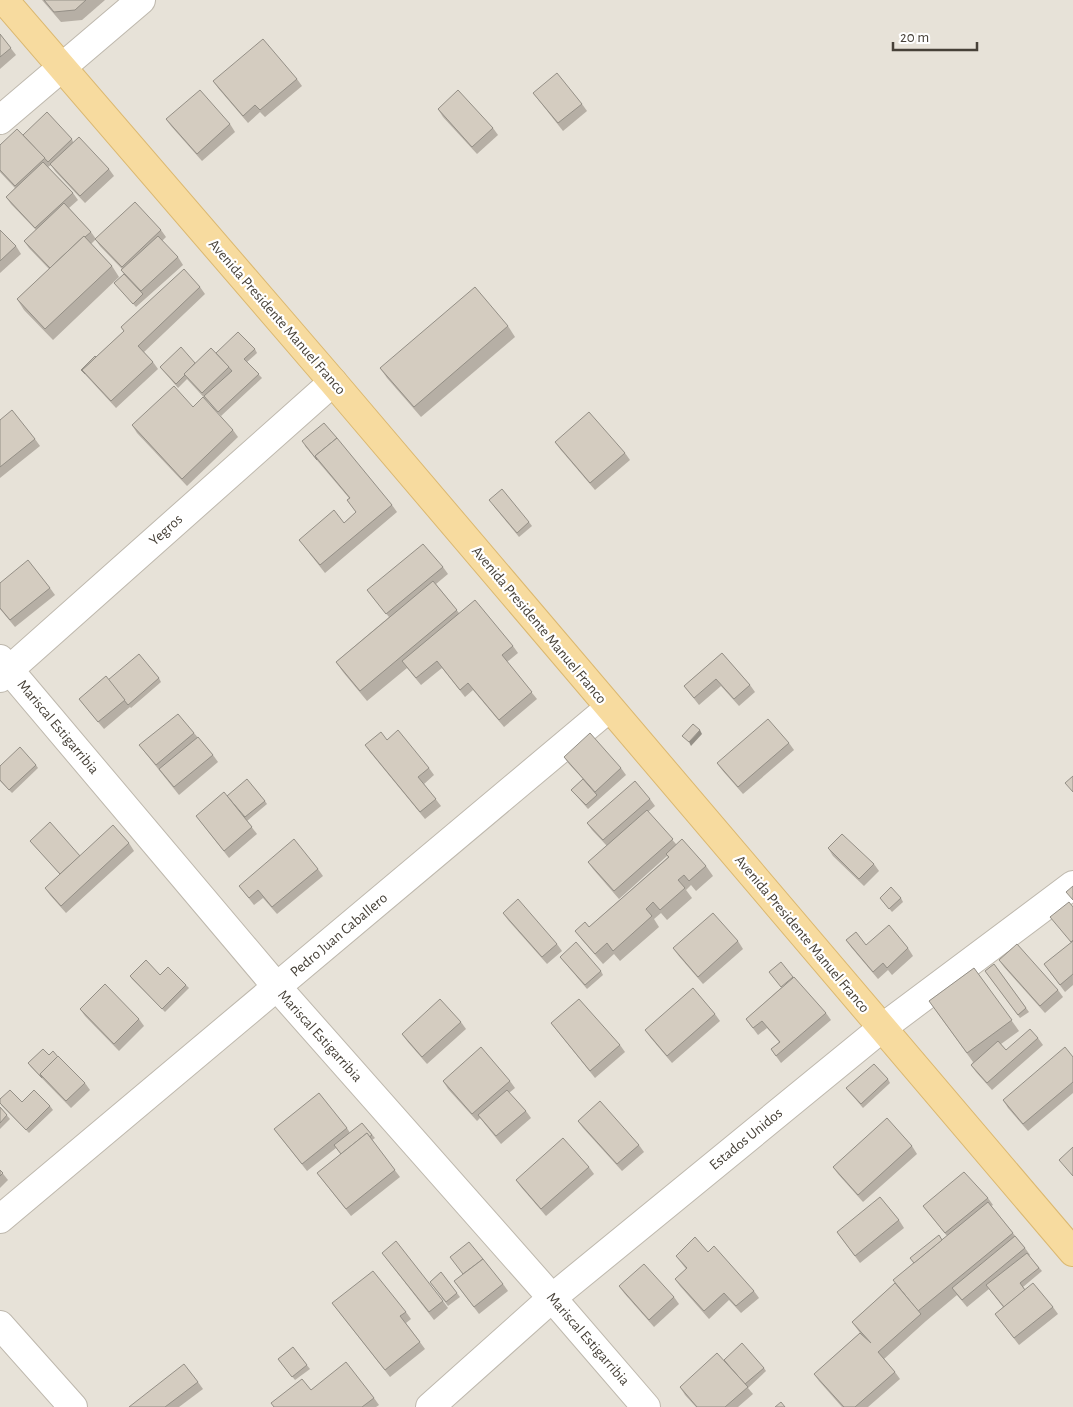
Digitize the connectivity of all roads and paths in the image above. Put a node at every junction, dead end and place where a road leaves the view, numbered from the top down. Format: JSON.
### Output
{"nodes":[{"id":1,"x":4,"y":0,"type":"edge"},
{"id":2,"x":141,"y":0,"type":"edge"},
{"id":3,"x":60,"y":67,"type":"junction"},
{"id":4,"x":0,"y":120,"type":"edge"},
{"id":5,"x":333,"y":382,"type":"junction"},
{"id":6,"x":3,"y":669,"type":"edge"},
{"id":7,"x":609,"y":708,"type":"junction"},
{"id":8,"x":1073,"y":885,"type":"edge"},
{"id":9,"x":277,"y":987,"type":"junction"},
{"id":10,"x":882,"y":1028,"type":"junction"},
{"id":11,"x":0,"y":1220,"type":"edge"},
{"id":12,"x":1073,"y":1252,"type":"edge"},
{"id":13,"x":552,"y":1298,"type":"junction"},
{"id":14,"x":0,"y":1325,"type":"edge"},
{"id":15,"x":73,"y":1407,"type":"edge"},
{"id":16,"x":430,"y":1407,"type":"edge"},
{"id":17,"x":646,"y":1407,"type":"edge"}],
"edges":[{"from":1,"to":3,"type":"main road","name":"Avenida Presidente Manuel Franco"},
{"from":2,"to":3,"type":"street"},
{"from":3,"to":4,"type":"street"},
{"from":3,"to":5,"type":"main road","name":"Avenida Presidente Manuel Franco"},
{"from":5,"to":6,"type":"street","name":"Yegros"},
{"from":5,"to":7,"type":"main road","name":"Avenida Presidente Manuel Franco"},
{"from":6,"to":9,"type":"street","name":"Mariscal Estigarribia"},
{"from":7,"to":9,"type":"street","name":"Pedro Juan Caballero"},
{"from":7,"to":10,"type":"main road","name":"Avenida Presidente Manuel Franco"},
{"from":8,"to":10,"type":"street","name":"Estados Unidos"},
{"from":9,"to":11,"type":"street","name":"Pedro Juan Caballero"},
{"from":9,"to":13,"type":"street","name":"Mariscal Estigarribia"},
{"from":10,"to":12,"type":"main road","name":"Avenida Presidente Manuel Franco"},
{"from":10,"to":13,"type":"street","name":"Estados Unidos"},
{"from":13,"to":16,"type":"street","name":"Estados Unidos"},
{"from":13,"to":17,"type":"street","name":"Mariscal Estigarribia"},
{"from":14,"to":15,"type":"street"}]}
